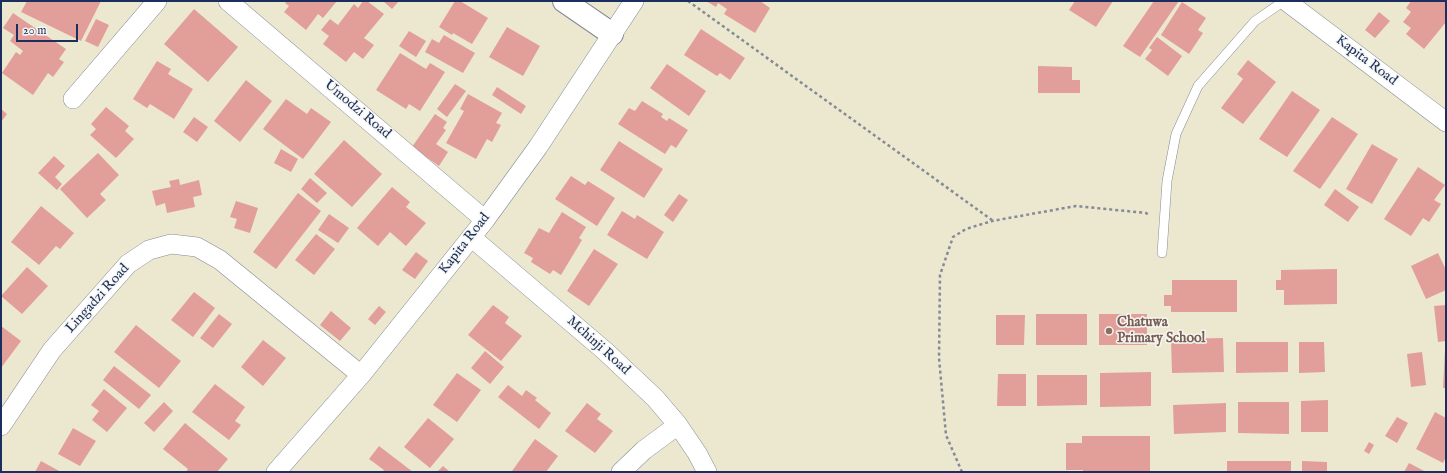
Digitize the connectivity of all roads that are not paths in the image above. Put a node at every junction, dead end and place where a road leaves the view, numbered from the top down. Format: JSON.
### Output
{"nodes":[{"id":1,"x":157,"y":1,"type":"edge"},
{"id":2,"x":228,"y":1,"type":"edge"},
{"id":3,"x":564,"y":1,"type":"edge"},
{"id":4,"x":634,"y":1,"type":"edge"},
{"id":5,"x":1285,"y":1,"type":"edge"},
{"id":6,"x":1306,"y":7,"type":"edge"},
{"id":7,"x":612,"y":34,"type":"junction"},
{"id":8,"x":73,"y":99,"type":"dead end"},
{"id":9,"x":1446,"y":122,"type":"edge"},
{"id":10,"x":485,"y":220,"type":"junction"},
{"id":11,"x":471,"y":237,"type":"junction"},
{"id":12,"x":1162,"y":253,"type":"dead end"},
{"id":13,"x":361,"y":375,"type":"junction"},
{"id":14,"x":678,"y":425,"type":"junction"},
{"id":15,"x":1,"y":426,"type":"edge"},
{"id":16,"x":276,"y":472,"type":"edge"},
{"id":17,"x":621,"y":472,"type":"edge"},
{"id":18,"x":707,"y":472,"type":"edge"}],
"edges":[{"from":1,"to":8,"type":"street"},
{"from":2,"to":10,"type":"street","name":"Umodzi Road"},
{"from":3,"to":7,"type":"street"},
{"from":4,"to":7,"type":"street","name":"Kapita Road"},
{"from":5,"to":6,"type":"street","name":"Kapita Road"},
{"from":5,"to":12,"type":"lane"},
{"from":6,"to":9,"type":"street","name":"Kapita Road"},
{"from":7,"to":10,"type":"street","name":"Kapita Road"},
{"from":10,"to":11,"type":"street","name":"Kapita Road"},
{"from":11,"to":13,"type":"street","name":"Kapita Road"},
{"from":11,"to":14,"type":"street","name":"Mchinji Road"},
{"from":13,"to":15,"type":"street","name":"Lingadzi Road"},
{"from":13,"to":16,"type":"street","name":"Kapita Road"},
{"from":14,"to":17,"type":"street"},
{"from":14,"to":18,"type":"street","name":"Mchinji Road"}]}
